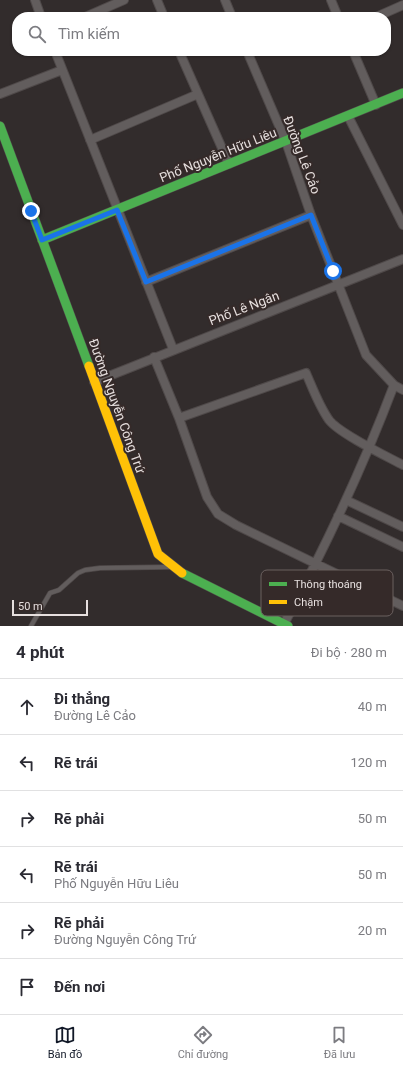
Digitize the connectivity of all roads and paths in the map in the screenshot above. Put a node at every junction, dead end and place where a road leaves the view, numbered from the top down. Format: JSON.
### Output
{"nodes":[{"id":1,"x":34,"y":0,"type":"edge"},
{"id":2,"x":124,"y":0,"type":"edge"},
{"id":3,"x":157,"y":0,"type":"edge"},
{"id":4,"x":225,"y":0,"type":"edge"},
{"id":5,"x":331,"y":0,"type":"edge"},
{"id":6,"x":403,"y":5,"type":"edge"},
{"id":7,"x":39,"y":12,"type":"edge"},
{"id":8,"x":96,"y":12,"type":"edge"},
{"id":9,"x":162,"y":12,"type":"edge"},
{"id":10,"x":230,"y":12,"type":"edge"},
{"id":11,"x":336,"y":12,"type":"edge"},
{"id":12,"x":387,"y":12,"type":"edge"},
{"id":13,"x":57,"y":56,"type":"edge"},
{"id":14,"x":181,"y":56,"type":"edge"},
{"id":15,"x":249,"y":56,"type":"edge"},
{"id":16,"x":355,"y":56,"type":"edge"},
{"id":17,"x":62,"y":70,"type":"junction"},
{"id":18,"x":0,"y":94,"type":"edge"},
{"id":19,"x":198,"y":94,"type":"junction"},
{"id":20,"x":403,"y":94,"type":"edge"},
{"id":21,"x":376,"y":105,"type":"junction"},
{"id":22,"x":348,"y":116,"type":"junction"},
{"id":23,"x":0,"y":126,"type":"edge"},
{"id":24,"x":90,"y":140,"type":"junction"},
{"id":25,"x":286,"y":142,"type":"junction"},
{"id":26,"x":229,"y":164,"type":"junction"},
{"id":27,"x":117,"y":210,"type":"junction"},
{"id":28,"x":311,"y":215,"type":"junction"},
{"id":29,"x":403,"y":225,"type":"edge"},
{"id":30,"x":42,"y":240,"type":"junction"},
{"id":31,"x":403,"y":259,"type":"edge"},
{"id":32,"x":146,"y":282,"type":"junction"},
{"id":33,"x":338,"y":285,"type":"junction"},
{"id":34,"x":172,"y":349,"type":"junction"},
{"id":35,"x":154,"y":357,"type":"junction"},
{"id":36,"x":94,"y":382,"type":"junction"},
{"id":37,"x":394,"y":385,"type":"junction"},
{"id":38,"x":403,"y":390,"type":"edge"},
{"id":39,"x":179,"y":418,"type":"junction"},
{"id":40,"x":370,"y":448,"type":"junction"},
{"id":41,"x":403,"y":465,"type":"edge"},
{"id":42,"x":346,"y":500,"type":"junction"},
{"id":43,"x":338,"y":516,"type":"junction"},
{"id":44,"x":403,"y":527,"type":"edge"},
{"id":45,"x":403,"y":547,"type":"edge"},
{"id":46,"x":316,"y":565,"type":"junction"},
{"id":47,"x":172,"y":566,"type":"junction"},
{"id":48,"x":314,"y":570,"type":"edge"},
{"id":49,"x":327,"y":570,"type":"edge"},
{"id":50,"x":393,"y":601,"type":"edge"},
{"id":51,"x":403,"y":606,"type":"edge"},
{"id":52,"x":261,"y":613,"type":"edge"},
{"id":53,"x":268,"y":616,"type":"edge"},
{"id":54,"x":290,"y":616,"type":"edge"},
{"id":55,"x":286,"y":625,"type":"edge"},
{"id":56,"x":31,"y":626,"type":"edge"}],
"edges":[{"from":1,"to":7,"type":"street"},
{"from":2,"to":8,"type":"street"},
{"from":3,"to":9,"type":"street"},
{"from":4,"to":10,"type":"street"},
{"from":5,"to":11,"type":"street"},
{"from":6,"to":12,"type":"street"},
{"from":13,"to":17,"type":"street"},
{"from":14,"to":19,"type":"street"},
{"from":15,"to":25,"type":"street","name":"Đường Lê Cảo"},
{"from":16,"to":21,"type":"street"},
{"from":17,"to":18,"type":"street"},
{"from":17,"to":24,"type":"street"},
{"from":19,"to":24,"type":"street"},
{"from":19,"to":26,"type":"street"},
{"from":20,"to":21,"type":"street","name":"Phố Nguyễn Hữu Liêu"},
{"from":21,"to":22,"type":"street","name":"Phố Nguyễn Hữu Liêu"},
{"from":22,"to":25,"type":"street","name":"Phố Nguyễn Hữu Liêu"},
{"from":22,"to":29,"type":"street"},
{"from":23,"to":30,"type":"street","name":"Đường Nguyễn Công Trứ"},
{"from":24,"to":27,"type":"street"},
{"from":25,"to":26,"type":"street","name":"Phố Nguyễn Hữu Liêu"},
{"from":25,"to":28,"type":"street","name":"Đường Lê Cảo"},
{"from":26,"to":27,"type":"street","name":"Phố Nguyễn Hữu Liêu"},
{"from":27,"to":30,"type":"street","name":"Phố Nguyễn Hữu Liêu"},
{"from":27,"to":32,"type":"street"},
{"from":28,"to":32,"type":"street"},
{"from":28,"to":33,"type":"street","name":"Đường Lê Cảo"},
{"from":30,"to":36,"type":"street","name":"Đường Nguyễn Công Trứ"},
{"from":31,"to":33,"type":"street","name":"Phố Lê Ngân"},
{"from":32,"to":34,"type":"street"},
{"from":33,"to":34,"type":"street","name":"Phố Lê Ngân"},
{"from":33,"to":37,"type":"street","name":"Đường Lê Cảo"},
{"from":34,"to":35,"type":"street","name":"Phố Lê Ngân"},
{"from":35,"to":36,"type":"street","name":"Phố Lê Ngân"},
{"from":35,"to":39,"type":"street"},
{"from":36,"to":47,"type":"street","name":"Đường Nguyễn Công Trứ"},
{"from":37,"to":38,"type":"street","name":"Đường Lê Cảo"},
{"from":37,"to":40,"type":"street"},
{"from":39,"to":40,"type":"street"},
{"from":39,"to":46,"type":"street"},
{"from":40,"to":41,"type":"street"},
{"from":40,"to":42,"type":"street"},
{"from":42,"to":43,"type":"street"},
{"from":42,"to":44,"type":"street"},
{"from":43,"to":45,"type":"street"},
{"from":43,"to":46,"type":"street"},
{"from":46,"to":48,"type":"street"},
{"from":46,"to":49,"type":"street"},
{"from":47,"to":52,"type":"street","name":"Đường Nguyễn Công Trứ"},
{"from":47,"to":56,"type":"lane"},
{"from":50,"to":51,"type":"street"},
{"from":53,"to":55,"type":"street","name":"Đường Nguyễn Công Trứ"},
{"from":54,"to":55,"type":"street"}]}
